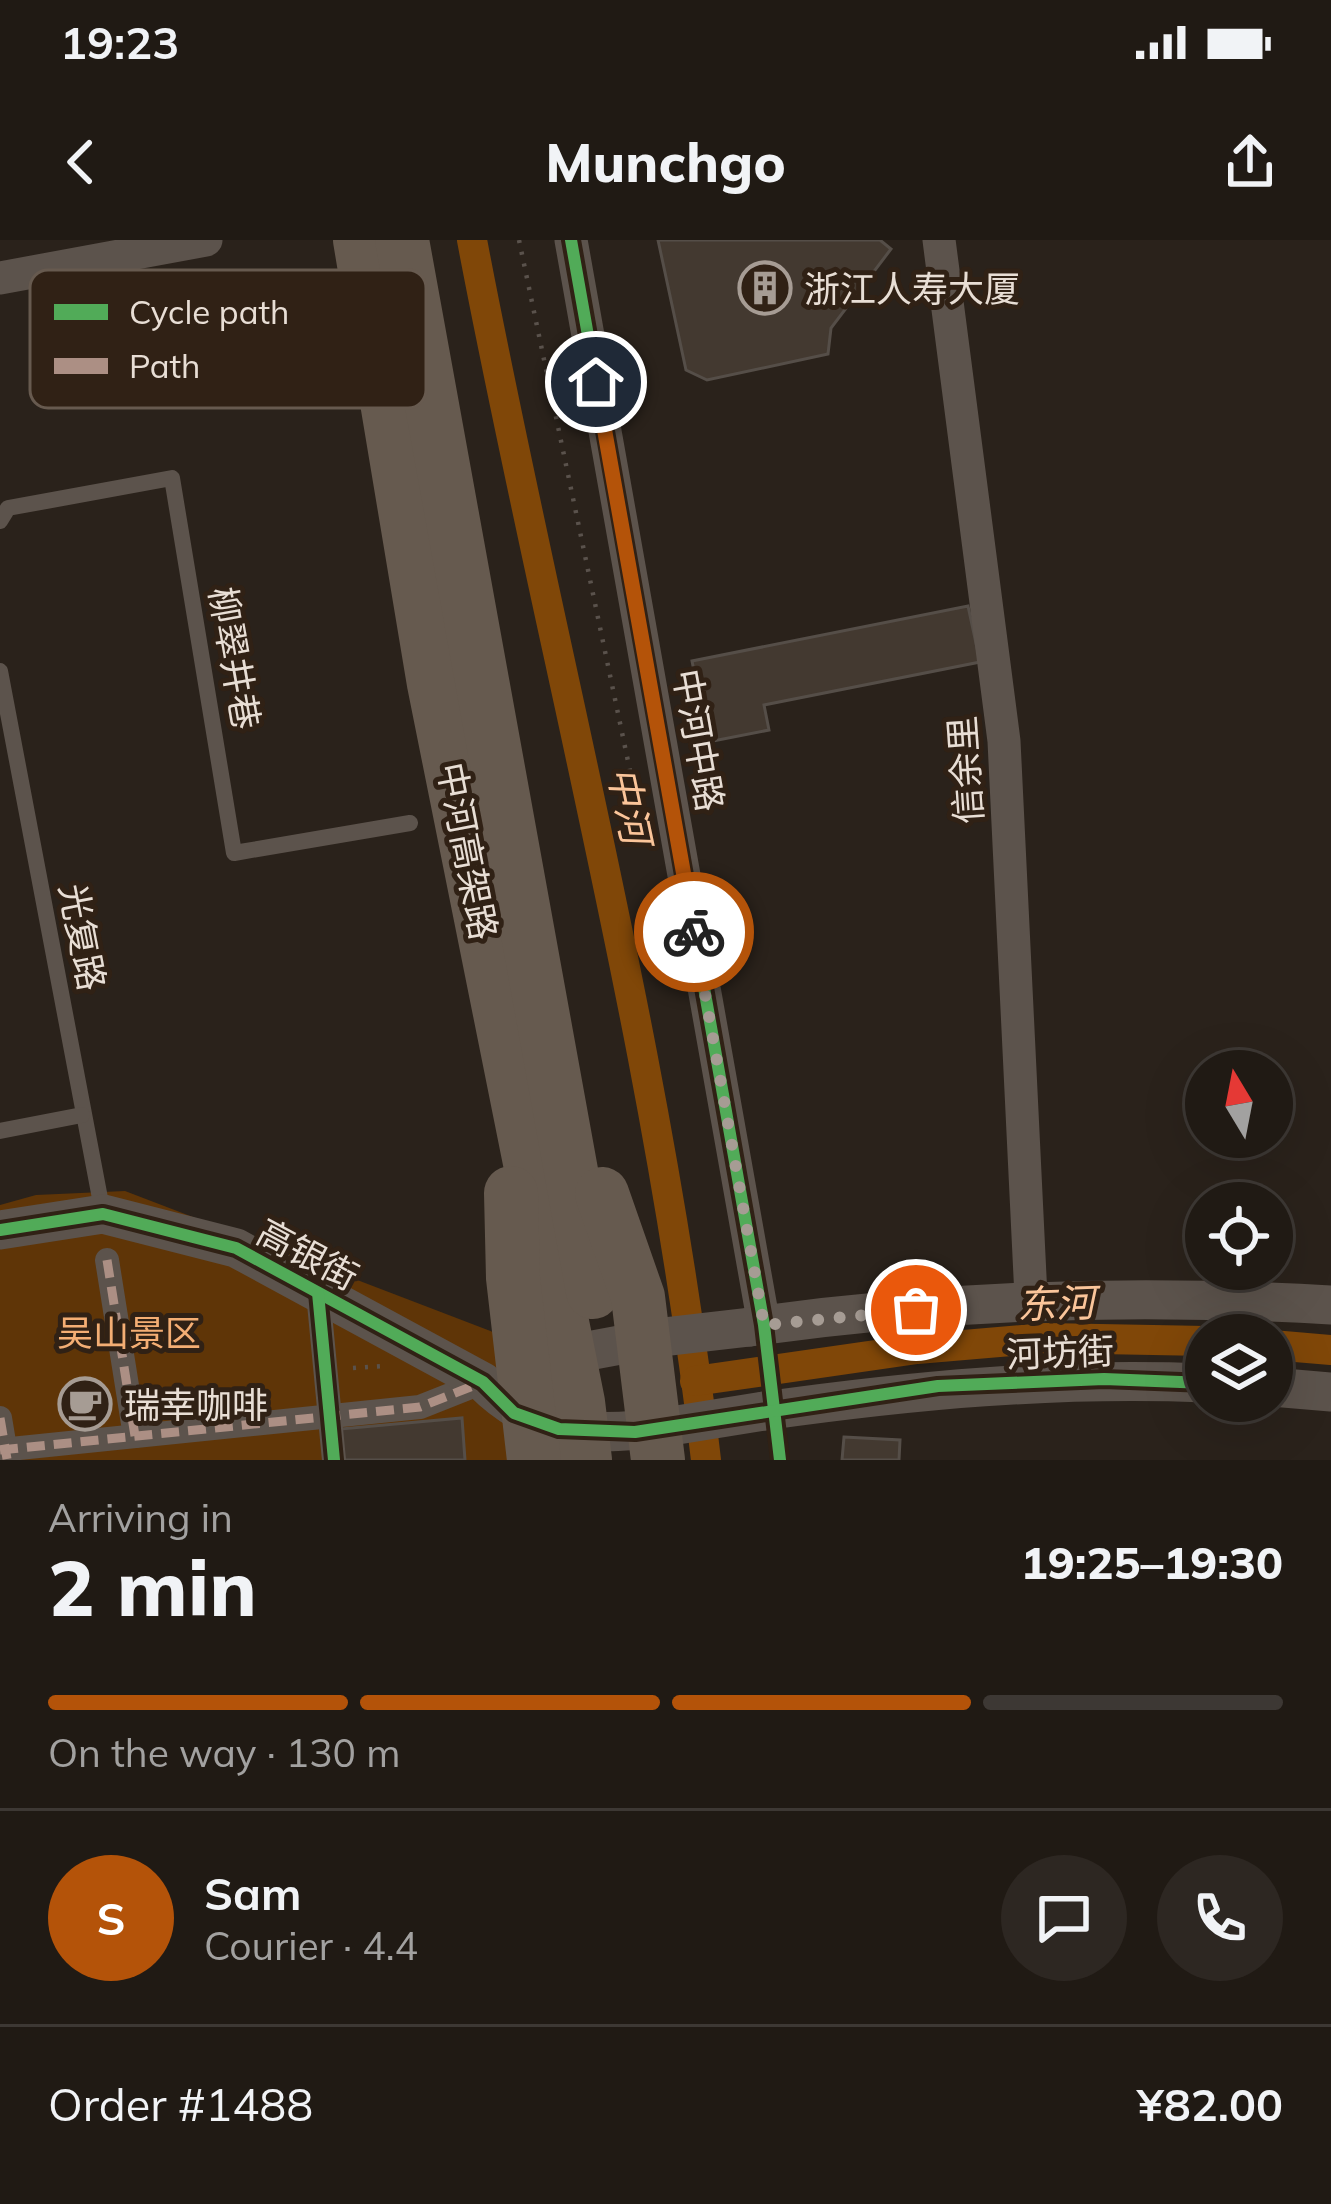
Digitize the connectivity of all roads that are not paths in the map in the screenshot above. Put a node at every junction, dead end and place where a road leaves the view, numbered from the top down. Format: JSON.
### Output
{"nodes":[{"id":1,"x":206,"y":240,"type":"edge"},
{"id":2,"x":360,"y":240,"type":"edge"},
{"id":3,"x":402,"y":240,"type":"edge"},
{"id":4,"x":571,"y":240,"type":"edge"},
{"id":5,"x":939,"y":240,"type":"edge"},
{"id":6,"x":43,"y":270,"type":"edge"},
{"id":7,"x":365,"y":270,"type":"edge"},
{"id":8,"x":407,"y":270,"type":"edge"},
{"id":9,"x":30,"y":272,"type":"edge"},
{"id":10,"x":0,"y":278,"type":"edge"},
{"id":11,"x":426,"y":394,"type":"edge"},
{"id":12,"x":388,"y":408,"type":"edge"},
{"id":13,"x":0,"y":521,"type":"edge"},
{"id":14,"x":0,"y":671,"type":"edge"},
{"id":15,"x":410,"y":823,"type":"dead end"},
{"id":16,"x":528,"y":1049,"type":"junction"},
{"id":17,"x":82,"y":1115,"type":"junction"},
{"id":18,"x":0,"y":1131,"type":"edge"},
{"id":19,"x":103,"y":1214,"type":"junction"},
{"id":20,"x":0,"y":1230,"type":"edge"},
{"id":21,"x":107,"y":1260,"type":"dead end"},
{"id":22,"x":318,"y":1292,"type":"junction"},
{"id":23,"x":1030,"y":1298,"type":"junction"},
{"id":24,"x":1331,"y":1305,"type":"edge"},
{"id":25,"x":757,"y":1326,"type":"junction"},
{"id":26,"x":482,"y":1382,"type":"junction"},
{"id":27,"x":1185,"y":1382,"type":"edge"},
{"id":28,"x":1293,"y":1389,"type":"edge"},
{"id":29,"x":1331,"y":1392,"type":"edge"},
{"id":30,"x":770,"y":1410,"type":"junction"},
{"id":31,"x":0,"y":1418,"type":"edge"},
{"id":32,"x":330,"y":1419,"type":"junction"},
{"id":33,"x":135,"y":1436,"type":"junction"},
{"id":34,"x":664,"y":1443,"type":"edge"},
{"id":35,"x":560,"y":1450,"type":"edge"},
{"id":36,"x":4,"y":1452,"type":"edge"},
{"id":37,"x":334,"y":1460,"type":"edge"},
{"id":38,"x":619,"y":1460,"type":"edge"},
{"id":39,"x":780,"y":1460,"type":"edge"}],
"edges":[{"from":1,"to":6,"type":"street"},
{"from":2,"to":7,"type":"highway","name":"中河高架路","bridge":true},
{"from":3,"to":8,"type":"highway","name":"中河高架路","bridge":true},
{"from":4,"to":25,"type":"street","name":"中河中路"},
{"from":5,"to":23,"type":"street","name":"信余里"},
{"from":9,"to":10,"type":"street"},
{"from":11,"to":16,"type":"highway","name":"中河高架路","bridge":true},
{"from":12,"to":16,"type":"highway","name":"中河高架路","bridge":true},
{"from":13,"to":15,"type":"lane","name":"柳翠井巷"},
{"from":14,"to":17,"type":"lane","name":"光复路"},
{"from":16,"to":34,"type":"highway","bridge":true},
{"from":16,"to":35,"type":"highway","bridge":true},
{"from":16,"to":38,"type":"highway","name":"中河高架路","bridge":true},
{"from":17,"to":18,"type":"lane"},
{"from":17,"to":19,"type":"lane","name":"光复路"},
{"from":19,"to":20,"type":"street","name":"高银街"},
{"from":19,"to":22,"type":"street","name":"高银街"},
{"from":21,"to":33,"type":"street"},
{"from":22,"to":26,"type":"street","name":"高银街"},
{"from":22,"to":32,"type":"street"},
{"from":23,"to":24,"type":"street","name":"河坊街"},
{"from":23,"to":25,"type":"street","name":"河坊街"},
{"from":25,"to":26,"type":"street","name":"河坊街","bridge":true},
{"from":25,"to":30,"type":"lane"},
{"from":26,"to":32,"type":"street","name":"河坊街"},
{"from":26,"to":35,"type":"street","name":"高银街"},
{"from":27,"to":30,"type":"street","name":"河坊街"},
{"from":28,"to":29,"type":"street"},
{"from":30,"to":34,"type":"street","name":"河坊街","bridge":true},
{"from":30,"to":39,"type":"lane"},
{"from":31,"to":36,"type":"street"},
{"from":32,"to":33,"type":"street","name":"河坊街"},
{"from":32,"to":37,"type":"street"},
{"from":33,"to":36,"type":"street","name":"河坊街"},
{"from":34,"to":35,"type":"street","name":"河坊街"}]}
